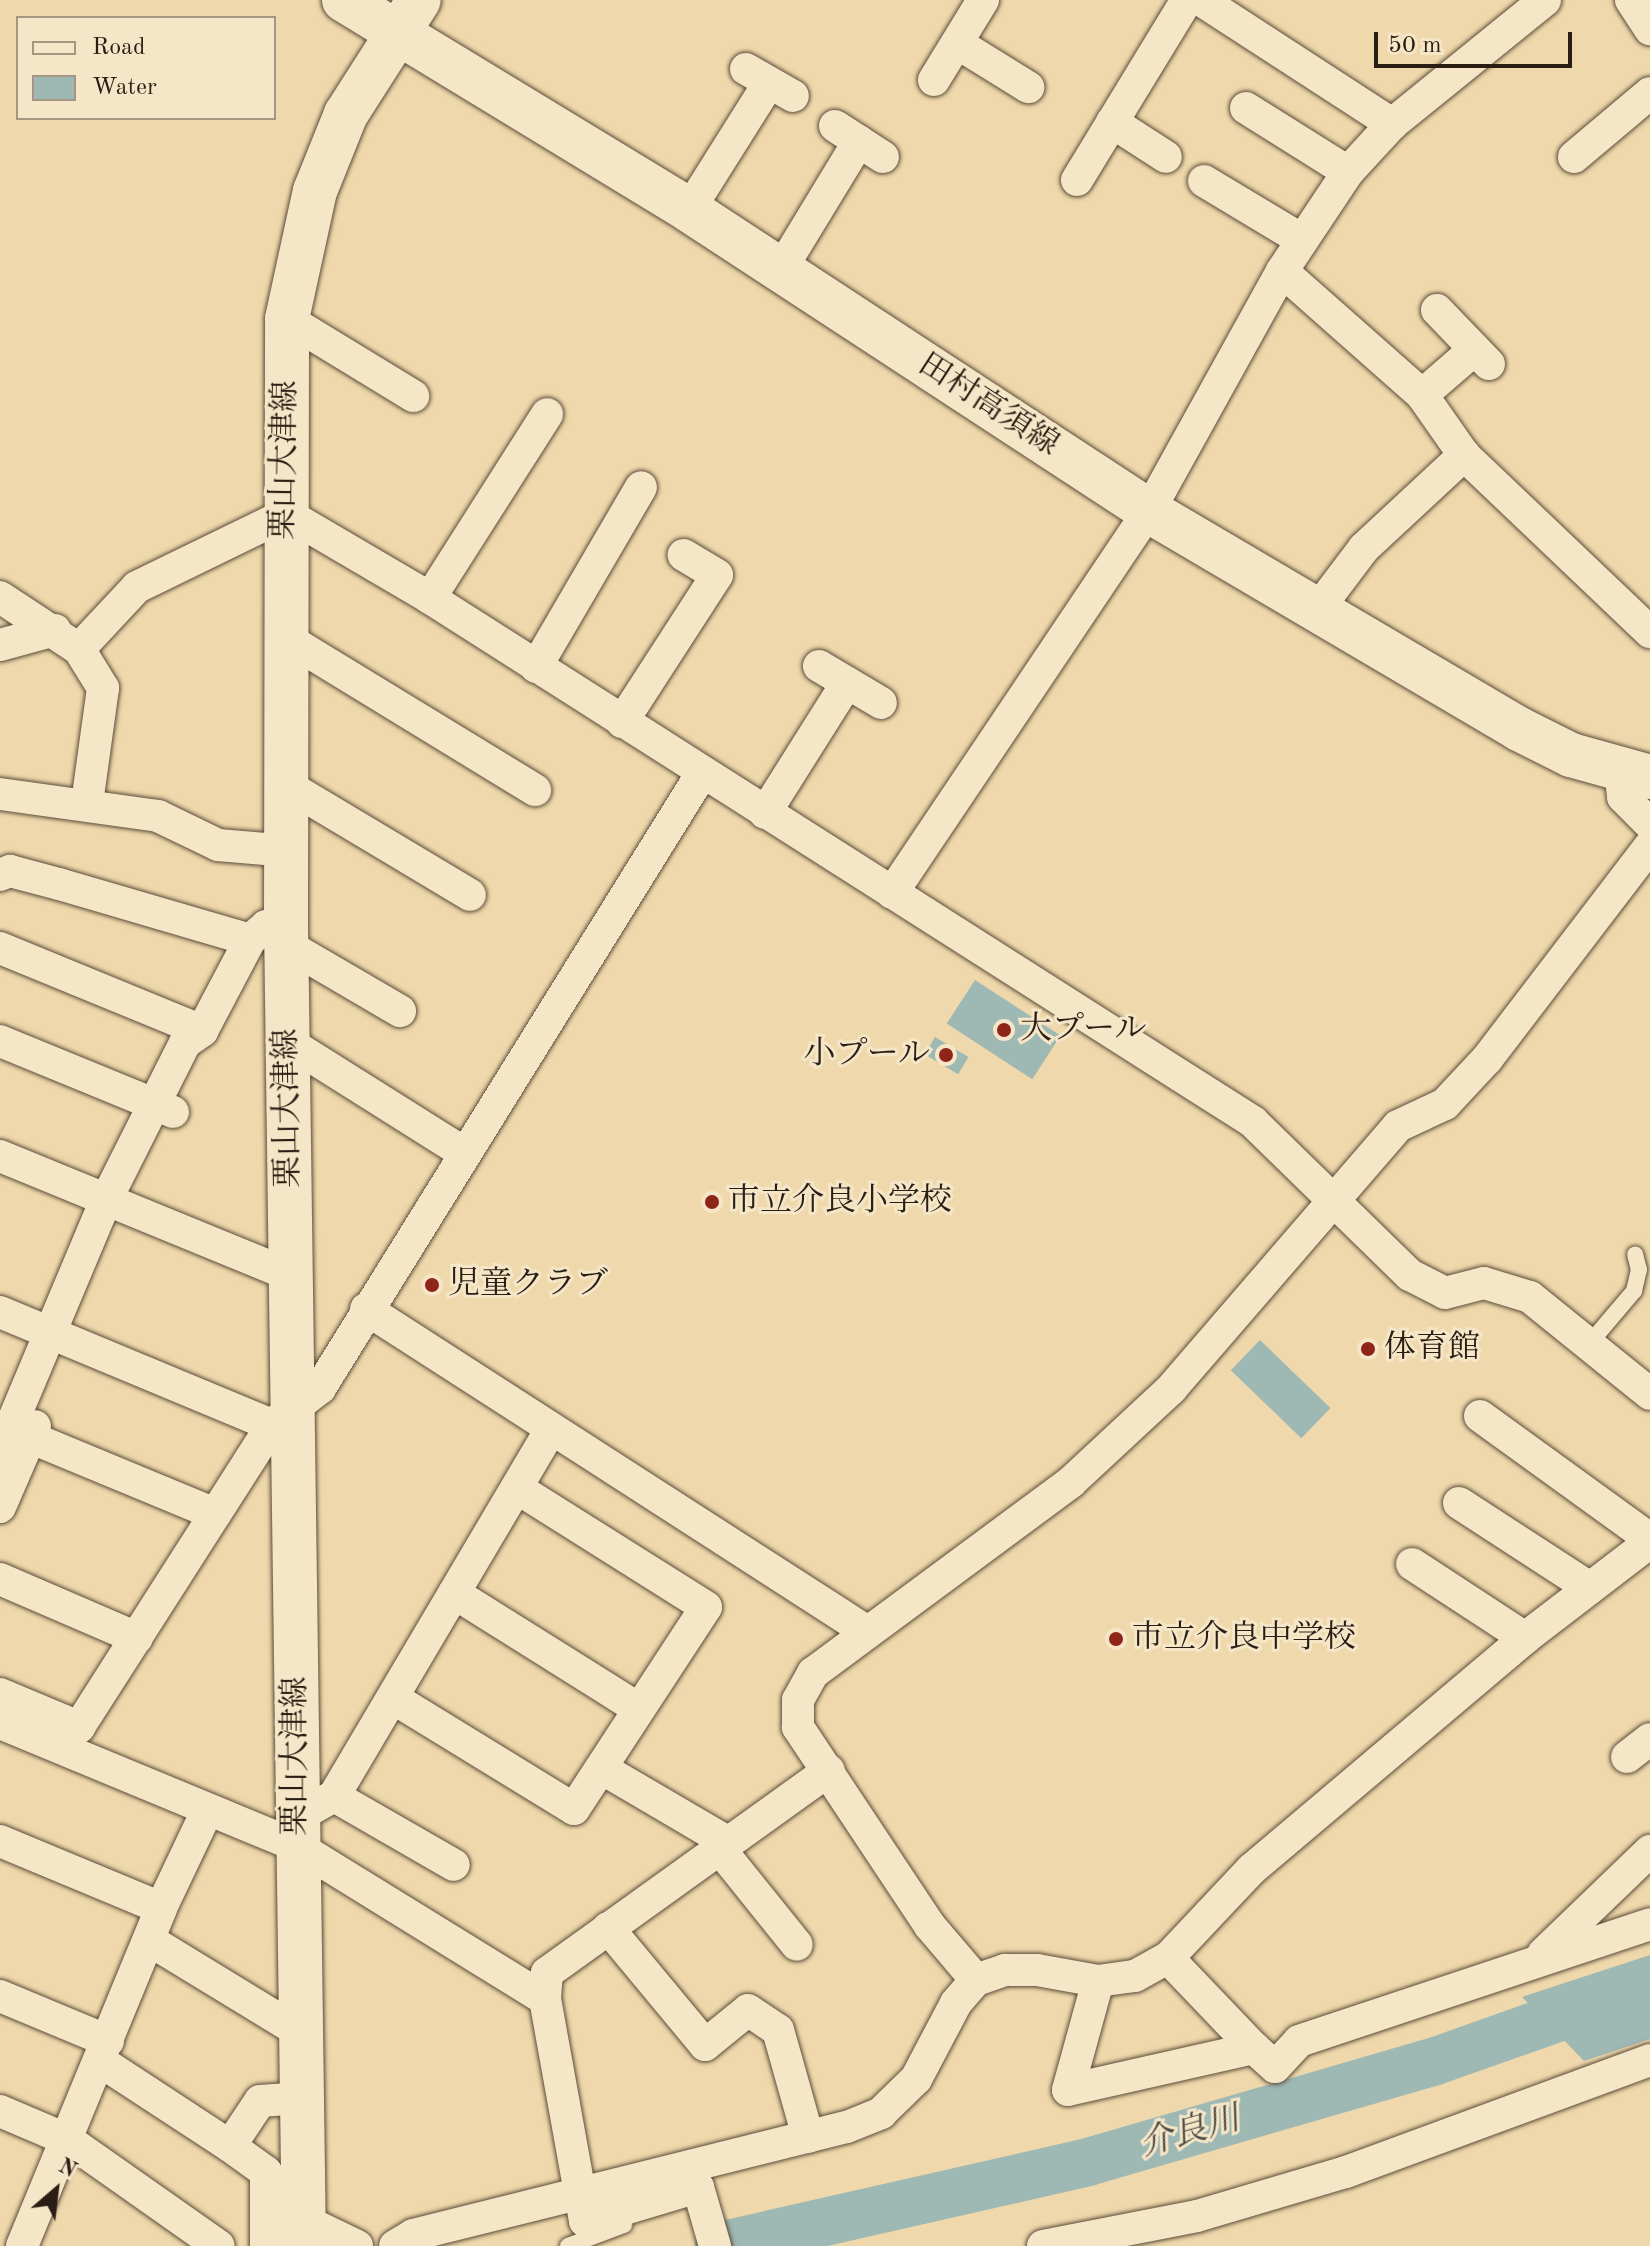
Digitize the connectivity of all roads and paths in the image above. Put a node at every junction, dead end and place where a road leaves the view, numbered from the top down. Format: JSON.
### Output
{"nodes":[{"id":1,"x":344,"y":0,"type":"edge"},
{"id":2,"x":983,"y":0,"type":"edge"},
{"id":3,"x":1187,"y":0,"type":"edge"},
{"id":4,"x":1201,"y":0,"type":"edge"},
{"id":5,"x":1545,"y":0,"type":"edge"},
{"id":6,"x":1631,"y":0,"type":"edge"},
{"id":7,"x":409,"y":16,"type":"edge"},
{"id":8,"x":1650,"y":29,"type":"edge"},
{"id":9,"x":957,"y":43,"type":"junction"},
{"id":10,"x":934,"y":80,"type":"dead end"},
{"id":11,"x":769,"y":83,"type":"dead end"},
{"id":12,"x":1028,"y":87,"type":"dead end"},
{"id":13,"x":1650,"y":93,"type":"edge"},
{"id":14,"x":1246,"y":108,"type":"dead end"},
{"id":15,"x":1112,"y":122,"type":"junction"},
{"id":16,"x":1392,"y":124,"type":"junction"},
{"id":17,"x":859,"y":141,"type":"dead end"},
{"id":18,"x":1166,"y":157,"type":"dead end"},
{"id":19,"x":1574,"y":157,"type":"dead end"},
{"id":20,"x":1348,"y":172,"type":"junction"},
{"id":21,"x":1077,"y":180,"type":"dead end"},
{"id":22,"x":1204,"y":181,"type":"dead end"},
{"id":23,"x":689,"y":210,"type":"junction"},
{"id":24,"x":1302,"y":240,"type":"junction"},
{"id":25,"x":780,"y":271,"type":"junction"},
{"id":26,"x":1282,"y":271,"type":"junction"},
{"id":27,"x":1437,"y":310,"type":"dead end"},
{"id":28,"x":287,"y":319,"type":"junction"},
{"id":29,"x":1422,"y":395,"type":"junction"},
{"id":30,"x":413,"y":396,"type":"dead end"},
{"id":31,"x":547,"y":414,"type":"dead end"},
{"id":32,"x":1464,"y":455,"type":"junction"},
{"id":33,"x":641,"y":487,"type":"dead end"},
{"id":34,"x":1149,"y":511,"type":"junction"},
{"id":35,"x":287,"y":514,"type":"junction"},
{"id":36,"x":684,"y":555,"type":"dead end"},
{"id":37,"x":0,"y":597,"type":"edge"},
{"id":38,"x":430,"y":598,"type":"junction"},
{"id":39,"x":1318,"y":609,"type":"junction"},
{"id":40,"x":1650,"y":632,"type":"edge"},
{"id":41,"x":286,"y":638,"type":"junction"},
{"id":42,"x":67,"y":639,"type":"junction"},
{"id":43,"x":0,"y":645,"type":"edge"},
{"id":44,"x":819,"y":666,"type":"dead end"},
{"id":45,"x":536,"y":667,"type":"junction"},
{"id":46,"x":847,"y":683,"type":"junction"},
{"id":47,"x":881,"y":703,"type":"dead end"},
{"id":48,"x":622,"y":722,"type":"junction"},
{"id":49,"x":702,"y":773,"type":"junction"},
{"id":50,"x":1635,"y":774,"type":"edge"},
{"id":51,"x":288,"y":786,"type":"junction"},
{"id":52,"x":535,"y":790,"type":"dead end"},
{"id":53,"x":0,"y":794,"type":"edge"},
{"id":54,"x":87,"y":804,"type":"junction"},
{"id":55,"x":765,"y":813,"type":"junction"},
{"id":56,"x":1650,"y":824,"type":"edge"},
{"id":57,"x":1650,"y":846,"type":"edge"},
{"id":58,"x":289,"y":851,"type":"junction"},
{"id":59,"x":0,"y":875,"type":"edge"},
{"id":60,"x":892,"y":893,"type":"junction"},
{"id":61,"x":470,"y":895,"type":"dead end"},
{"id":62,"x":274,"y":936,"type":"junction"},
{"id":63,"x":0,"y":948,"type":"edge"},
{"id":64,"x":400,"y":1011,"type":"dead end"},
{"id":65,"x":202,"y":1031,"type":"junction"},
{"id":66,"x":0,"y":1041,"type":"edge"},
{"id":67,"x":288,"y":1042,"type":"junction"},
{"id":68,"x":164,"y":1108,"type":"junction"},
{"id":69,"x":464,"y":1153,"type":"junction"},
{"id":70,"x":0,"y":1156,"type":"edge"},
{"id":71,"x":1331,"y":1198,"type":"junction"},
{"id":72,"x":116,"y":1204,"type":"junction"},
{"id":73,"x":1635,"y":1254,"type":"dead end"},
{"id":74,"x":292,"y":1276,"type":"junction"},
{"id":75,"x":366,"y":1309,"type":"junction"},
{"id":76,"x":0,"y":1312,"type":"edge"},
{"id":77,"x":60,"y":1337,"type":"junction"},
{"id":78,"x":1589,"y":1344,"type":"junction"},
{"id":79,"x":1650,"y":1394,"type":"edge"},
{"id":80,"x":283,"y":1416,"type":"junction"},
{"id":81,"x":1480,"y":1416,"type":"dead end"},
{"id":82,"x":551,"y":1429,"type":"junction"},
{"id":83,"x":10,"y":1436,"type":"edge"},
{"id":84,"x":517,"y":1488,"type":"junction"},
{"id":85,"x":1459,"y":1503,"type":"dead end"},
{"id":86,"x":0,"y":1507,"type":"edge"},
{"id":87,"x":215,"y":1514,"type":"junction"},
{"id":88,"x":1650,"y":1541,"type":"edge"},
{"id":89,"x":1412,"y":1564,"type":"dead end"},
{"id":90,"x":0,"y":1579,"type":"edge"},
{"id":91,"x":1590,"y":1588,"type":"junction"},
{"id":92,"x":454,"y":1593,"type":"junction"},
{"id":93,"x":866,"y":1631,"type":"junction"},
{"id":94,"x":137,"y":1638,"type":"junction"},
{"id":95,"x":1525,"y":1638,"type":"junction"},
{"id":96,"x":0,"y":1694,"type":"edge"},
{"id":97,"x":393,"y":1698,"type":"junction"},
{"id":98,"x":639,"y":1709,"type":"junction"},
{"id":99,"x":0,"y":1723,"type":"edge"},
{"id":100,"x":601,"y":1768,"type":"junction"},
{"id":101,"x":829,"y":1770,"type":"junction"},
{"id":102,"x":207,"y":1811,"type":"junction"},
{"id":103,"x":310,"y":1820,"type":"junction"},
{"id":104,"x":0,"y":1841,"type":"edge"},
{"id":105,"x":723,"y":1845,"type":"junction"},
{"id":106,"x":1650,"y":1851,"type":"edge"},
{"id":107,"x":454,"y":1865,"type":"dead end"},
{"id":108,"x":161,"y":1908,"type":"junction"},
{"id":109,"x":1650,"y":1924,"type":"edge"},
{"id":110,"x":608,"y":1928,"type":"junction"},
{"id":111,"x":149,"y":1940,"type":"junction"},
{"id":112,"x":797,"y":1945,"type":"dead end"},
{"id":113,"x":1168,"y":1958,"type":"junction"},
{"id":114,"x":1539,"y":1958,"type":"junction"},
{"id":115,"x":976,"y":1980,"type":"junction"},
{"id":116,"x":1098,"y":1981,"type":"junction"},
{"id":117,"x":0,"y":1996,"type":"edge"},
{"id":118,"x":545,"y":1999,"type":"junction"},
{"id":119,"x":298,"y":2031,"type":"junction"},
{"id":120,"x":1254,"y":2048,"type":"junction"},
{"id":121,"x":104,"y":2051,"type":"junction"},
{"id":122,"x":1650,"y":2060,"type":"edge"},
{"id":123,"x":299,"y":2098,"type":"junction"},
{"id":124,"x":0,"y":2111,"type":"edge"},
{"id":125,"x":847,"y":2127,"type":"junction"},
{"id":126,"x":808,"y":2137,"type":"junction"},
{"id":127,"x":68,"y":2140,"type":"junction"},
{"id":128,"x":230,"y":2146,"type":"junction"},
{"id":129,"x":576,"y":2191,"type":"junction"},
{"id":130,"x":701,"y":2197,"type":"junction"},
{"id":131,"x":303,"y":2233,"type":"edge"},
{"id":132,"x":22,"y":2246,"type":"edge"},
{"id":133,"x":219,"y":2246,"type":"edge"},
{"id":134,"x":266,"y":2246,"type":"edge"},
{"id":135,"x":357,"y":2246,"type":"edge"},
{"id":136,"x":395,"y":2246,"type":"edge"},
{"id":137,"x":568,"y":2246,"type":"edge"},
{"id":138,"x":715,"y":2246,"type":"edge"},
{"id":139,"x":1043,"y":2246,"type":"edge"}],
"edges":[{"from":1,"to":7,"type":"main road","name":"田村高須線"},
{"from":2,"to":9,"type":"street"},
{"from":3,"to":15,"type":"street"},
{"from":4,"to":16,"type":"street"},
{"from":5,"to":16,"type":"street"},
{"from":6,"to":8,"type":"street"},
{"from":7,"to":23,"type":"main road","name":"田村高須線"},
{"from":7,"to":28,"type":"main road","name":"栗山大津線"},
{"from":9,"to":10,"type":"street"},
{"from":9,"to":12,"type":"street"},
{"from":11,"to":23,"type":"street"},
{"from":13,"to":19,"type":"street"},
{"from":14,"to":20,"type":"street"},
{"from":15,"to":18,"type":"street"},
{"from":15,"to":21,"type":"street"},
{"from":16,"to":20,"type":"street"},
{"from":17,"to":25,"type":"street"},
{"from":20,"to":24,"type":"street"},
{"from":22,"to":24,"type":"street"},
{"from":23,"to":25,"type":"main road","name":"田村高須線"},
{"from":24,"to":26,"type":"street"},
{"from":25,"to":34,"type":"main road","name":"田村高須線"},
{"from":26,"to":29,"type":"street"},
{"from":26,"to":34,"type":"street"},
{"from":27,"to":29,"type":"street"},
{"from":28,"to":30,"type":"street"},
{"from":28,"to":35,"type":"main road","name":"栗山大津線"},
{"from":29,"to":32,"type":"street"},
{"from":31,"to":38,"type":"street"},
{"from":32,"to":39,"type":"street"},
{"from":32,"to":40,"type":"street"},
{"from":33,"to":45,"type":"street"},
{"from":34,"to":39,"type":"main road","name":"田村高須線"},
{"from":34,"to":60,"type":"street"},
{"from":35,"to":38,"type":"street"},
{"from":35,"to":41,"type":"main road","name":"栗山大津線"},
{"from":35,"to":42,"type":"street"},
{"from":36,"to":48,"type":"street"},
{"from":37,"to":42,"type":"street"},
{"from":38,"to":45,"type":"street"},
{"from":39,"to":50,"type":"main road","name":"田村高須線"},
{"from":41,"to":51,"type":"main road","name":"栗山大津線"},
{"from":41,"to":52,"type":"street"},
{"from":42,"to":43,"type":"street"},
{"from":42,"to":54,"type":"street"},
{"from":44,"to":46,"type":"street"},
{"from":45,"to":48,"type":"street"},
{"from":46,"to":47,"type":"street"},
{"from":46,"to":55,"type":"street"},
{"from":48,"to":49,"type":"street"},
{"from":49,"to":55,"type":"street"},
{"from":49,"to":69,"type":"street"},
{"from":50,"to":56,"type":"street"},
{"from":51,"to":58,"type":"main road","name":"栗山大津線"},
{"from":51,"to":61,"type":"street"},
{"from":53,"to":54,"type":"street"},
{"from":54,"to":58,"type":"street"},
{"from":55,"to":60,"type":"street"},
{"from":57,"to":71,"type":"street"},
{"from":58,"to":62,"type":"main road","name":"栗山大津線"},
{"from":59,"to":62,"type":"street"},
{"from":60,"to":71,"type":"street"},
{"from":62,"to":64,"type":"street"},
{"from":62,"to":65,"type":"street"},
{"from":62,"to":67,"type":"main road","name":"栗山大津線"},
{"from":63,"to":65,"type":"street"},
{"from":65,"to":68,"type":"street"},
{"from":66,"to":68,"type":"street"},
{"from":67,"to":69,"type":"street"},
{"from":67,"to":74,"type":"main road","name":"栗山大津線"},
{"from":68,"to":72,"type":"street"},
{"from":69,"to":75,"type":"street"},
{"from":70,"to":72,"type":"street"},
{"from":71,"to":78,"type":"street"},
{"from":71,"to":93,"type":"street"},
{"from":72,"to":74,"type":"street"},
{"from":72,"to":77,"type":"street"},
{"from":73,"to":78,"type":"lane"},
{"from":74,"to":80,"type":"main road","name":"栗山大津線"},
{"from":75,"to":80,"type":"street"},
{"from":75,"to":82,"type":"street"},
{"from":76,"to":77,"type":"street"},
{"from":77,"to":80,"type":"street"},
{"from":77,"to":83,"type":"street"},
{"from":78,"to":79,"type":"street"},
{"from":80,"to":87,"type":"street"},
{"from":80,"to":103,"type":"main road","name":"栗山大津線"},
{"from":81,"to":88,"type":"street"},
{"from":82,"to":84,"type":"street"},
{"from":82,"to":93,"type":"street"},
{"from":83,"to":86,"type":"street"},
{"from":83,"to":87,"type":"street"},
{"from":84,"to":92,"type":"street"},
{"from":84,"to":98,"type":"street"},
{"from":85,"to":91,"type":"street"},
{"from":87,"to":94,"type":"street"},
{"from":88,"to":91,"type":"street"},
{"from":89,"to":95,"type":"street"},
{"from":90,"to":94,"type":"street"},
{"from":91,"to":95,"type":"street"},
{"from":92,"to":97,"type":"street"},
{"from":92,"to":98,"type":"street"},
{"from":93,"to":101,"type":"street"},
{"from":94,"to":96,"type":"street"},
{"from":95,"to":113,"type":"street"},
{"from":97,"to":100,"type":"street"},
{"from":97,"to":103,"type":"street"},
{"from":98,"to":100,"type":"street"},
{"from":99,"to":102,"type":"street"},
{"from":100,"to":105,"type":"street"},
{"from":101,"to":105,"type":"street"},
{"from":101,"to":115,"type":"street"},
{"from":102,"to":103,"type":"street"},
{"from":102,"to":108,"type":"street"},
{"from":103,"to":107,"type":"street"},
{"from":103,"to":118,"type":"street"},
{"from":103,"to":119,"type":"main road","name":"栗山大津線"},
{"from":104,"to":108,"type":"street"},
{"from":105,"to":110,"type":"street"},
{"from":105,"to":112,"type":"street"},
{"from":106,"to":114,"type":"street"},
{"from":108,"to":111,"type":"street"},
{"from":109,"to":114,"type":"street"},
{"from":110,"to":118,"type":"street"},
{"from":110,"to":126,"type":"street"},
{"from":111,"to":119,"type":"street"},
{"from":111,"to":121,"type":"street"},
{"from":113,"to":116,"type":"street"},
{"from":113,"to":120,"type":"street"},
{"from":114,"to":120,"type":"street"},
{"from":115,"to":116,"type":"street"},
{"from":115,"to":125,"type":"street"},
{"from":116,"to":120,"type":"street"},
{"from":117,"to":121,"type":"street"},
{"from":118,"to":129,"type":"street"},
{"from":119,"to":123,"type":"main road","name":"栗山大津線"},
{"from":121,"to":127,"type":"street"},
{"from":121,"to":128,"type":"street"},
{"from":122,"to":139,"type":"street"},
{"from":123,"to":128,"type":"street"},
{"from":123,"to":131,"type":"main road","name":"栗山大津線"},
{"from":124,"to":127,"type":"street"},
{"from":125,"to":126,"type":"street"},
{"from":125,"to":130,"type":"street"},
{"from":126,"to":129,"type":"street"},
{"from":127,"to":132,"type":"street"},
{"from":127,"to":133,"type":"street"},
{"from":128,"to":134,"type":"street"},
{"from":129,"to":130,"type":"street"},
{"from":129,"to":136,"type":"street"},
{"from":130,"to":137,"type":"lane"},
{"from":130,"to":138,"type":"street"},
{"from":131,"to":135,"type":"street"}]}
